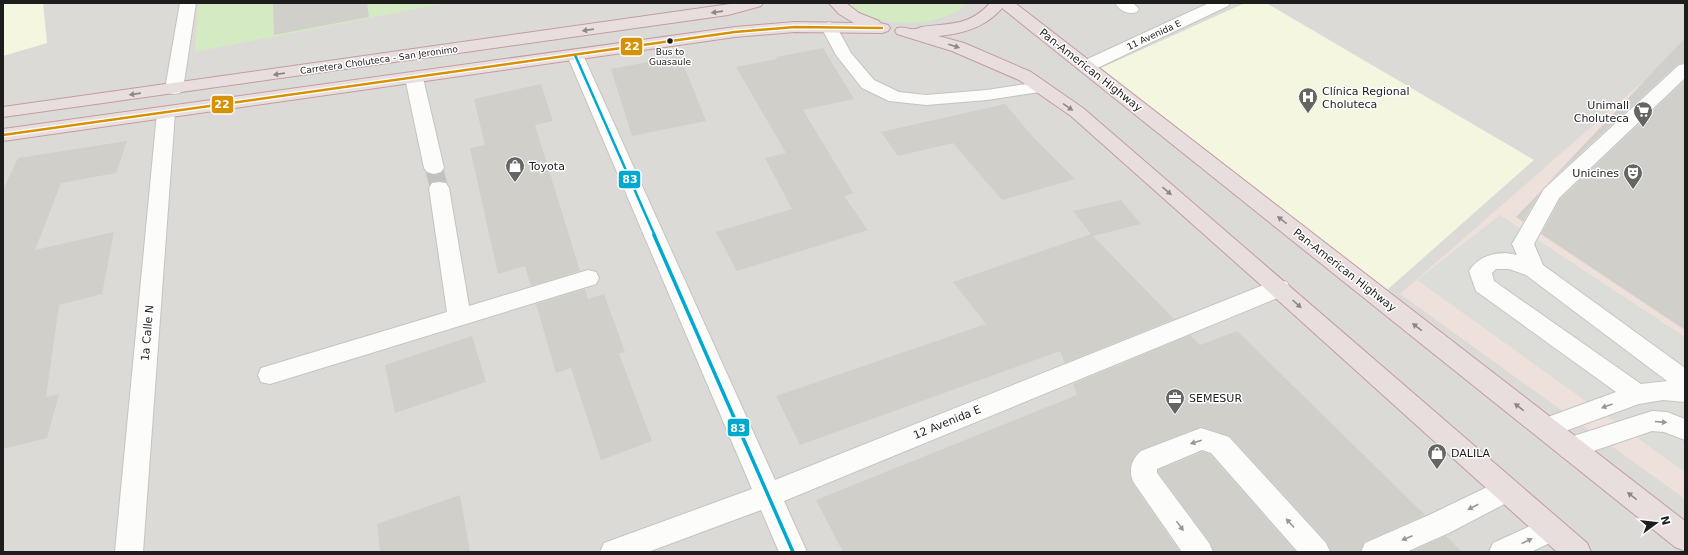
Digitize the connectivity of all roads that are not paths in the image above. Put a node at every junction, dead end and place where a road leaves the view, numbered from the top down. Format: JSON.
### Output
{"nodes":[{"id":1,"x":188,"y":3,"type":"edge"},
{"id":2,"x":755,"y":3,"type":"edge"},
{"id":3,"x":837,"y":3,"type":"edge"},
{"id":4,"x":998,"y":3,"type":"edge"},
{"id":5,"x":1005,"y":3,"type":"edge"},
{"id":6,"x":1222,"y":3,"type":"edge"},
{"id":7,"x":829,"y":26,"type":"junction"},
{"id":8,"x":882,"y":28,"type":"junction"},
{"id":9,"x":903,"y":31,"type":"junction"},
{"id":10,"x":575,"y":55,"type":"junction"},
{"id":11,"x":1087,"y":66,"type":"junction"},
{"id":12,"x":1685,"y":70,"type":"edge"},
{"id":13,"x":414,"y":78,"type":"junction"},
{"id":14,"x":1040,"y":87,"type":"junction"},
{"id":15,"x":174,"y":88,"type":"junction"},
{"id":16,"x":3,"y":112,"type":"edge"},
{"id":17,"x":166,"y":113,"type":"junction"},
{"id":18,"x":3,"y":135,"type":"edge"},
{"id":19,"x":1534,"y":270,"type":"junction"},
{"id":20,"x":588,"y":278,"type":"dead end"},
{"id":21,"x":1279,"y":288,"type":"junction"},
{"id":22,"x":459,"y":317,"type":"junction"},
{"id":23,"x":270,"y":375,"type":"dead end"},
{"id":24,"x":1685,"y":381,"type":"edge"},
{"id":25,"x":1685,"y":392,"type":"edge"},
{"id":26,"x":1637,"y":394,"type":"junction"},
{"id":27,"x":1546,"y":428,"type":"junction"},
{"id":28,"x":1685,"y":430,"type":"edge"},
{"id":29,"x":1570,"y":448,"type":"junction"},
{"id":30,"x":1506,"y":490,"type":"junction"},
{"id":31,"x":768,"y":495,"type":"junction"},
{"id":32,"x":1550,"y":529,"type":"junction"},
{"id":33,"x":1685,"y":538,"type":"edge"},
{"id":34,"x":128,"y":552,"type":"edge"},
{"id":35,"x":614,"y":552,"type":"edge"},
{"id":36,"x":793,"y":552,"type":"edge"},
{"id":37,"x":1199,"y":552,"type":"edge"},
{"id":38,"x":1316,"y":552,"type":"edge"},
{"id":39,"x":1375,"y":552,"type":"edge"},
{"id":40,"x":1503,"y":552,"type":"edge"},
{"id":41,"x":1577,"y":552,"type":"edge"}],
"edges":[{"from":1,"to":15,"type":"street"},
{"from":2,"to":15,"type":"highway","name":"Carretera Choluteca - San Jeronimo","one_way":true},
{"from":3,"to":8,"type":"highway"},
{"from":4,"to":9,"type":"highway"},
{"from":5,"to":11,"type":"highway","name":"Pan-American Highway"},
{"from":6,"to":11,"type":"street","name":"11 Avenida E"},
{"from":7,"to":8,"type":"highway"},
{"from":7,"to":10,"type":"highway"},
{"from":7,"to":14,"type":"street"},
{"from":8,"to":9,"type":"highway"},
{"from":9,"to":14,"type":"highway","one_way":true},
{"from":10,"to":13,"type":"highway"},
{"from":10,"to":31,"type":"street"},
{"from":27,"to":11,"type":"highway","name":"Pan-American Highway","one_way":true},
{"from":12,"to":19,"type":"street"},
{"from":13,"to":17,"type":"highway"},
{"from":13,"to":22,"type":"street"},
{"from":14,"to":21,"type":"highway","one_way":true},
{"from":15,"to":16,"type":"highway","name":"Carretera Choluteca - San Jeronimo","one_way":true},
{"from":17,"to":18,"type":"highway"},
{"from":17,"to":34,"type":"street","name":"1a Calle N"},
{"from":19,"to":24,"type":"street"},
{"from":19,"to":26,"type":"street"},
{"from":20,"to":22,"type":"street"},
{"from":21,"to":30,"type":"highway","one_way":true},
{"from":21,"to":31,"type":"street","name":"12 Avenida E"},
{"from":22,"to":23,"type":"street"},
{"from":25,"to":26,"type":"street"},
{"from":26,"to":27,"type":"street","one_way":true},
{"from":27,"to":29,"type":"highway","name":"Pan-American Highway"},
{"from":29,"to":28,"type":"street","one_way":true},
{"from":33,"to":29,"type":"highway","name":"Pan-American Highway","one_way":true},
{"from":30,"to":32,"type":"highway"},
{"from":30,"to":39,"type":"street","one_way":true},
{"from":31,"to":35,"type":"street","name":"12 Avenida E"},
{"from":31,"to":36,"type":"street"},
{"from":40,"to":32,"type":"street","one_way":true},
{"from":32,"to":41,"type":"highway"},
{"from":38,"to":37,"type":"street","one_way":true}]}
